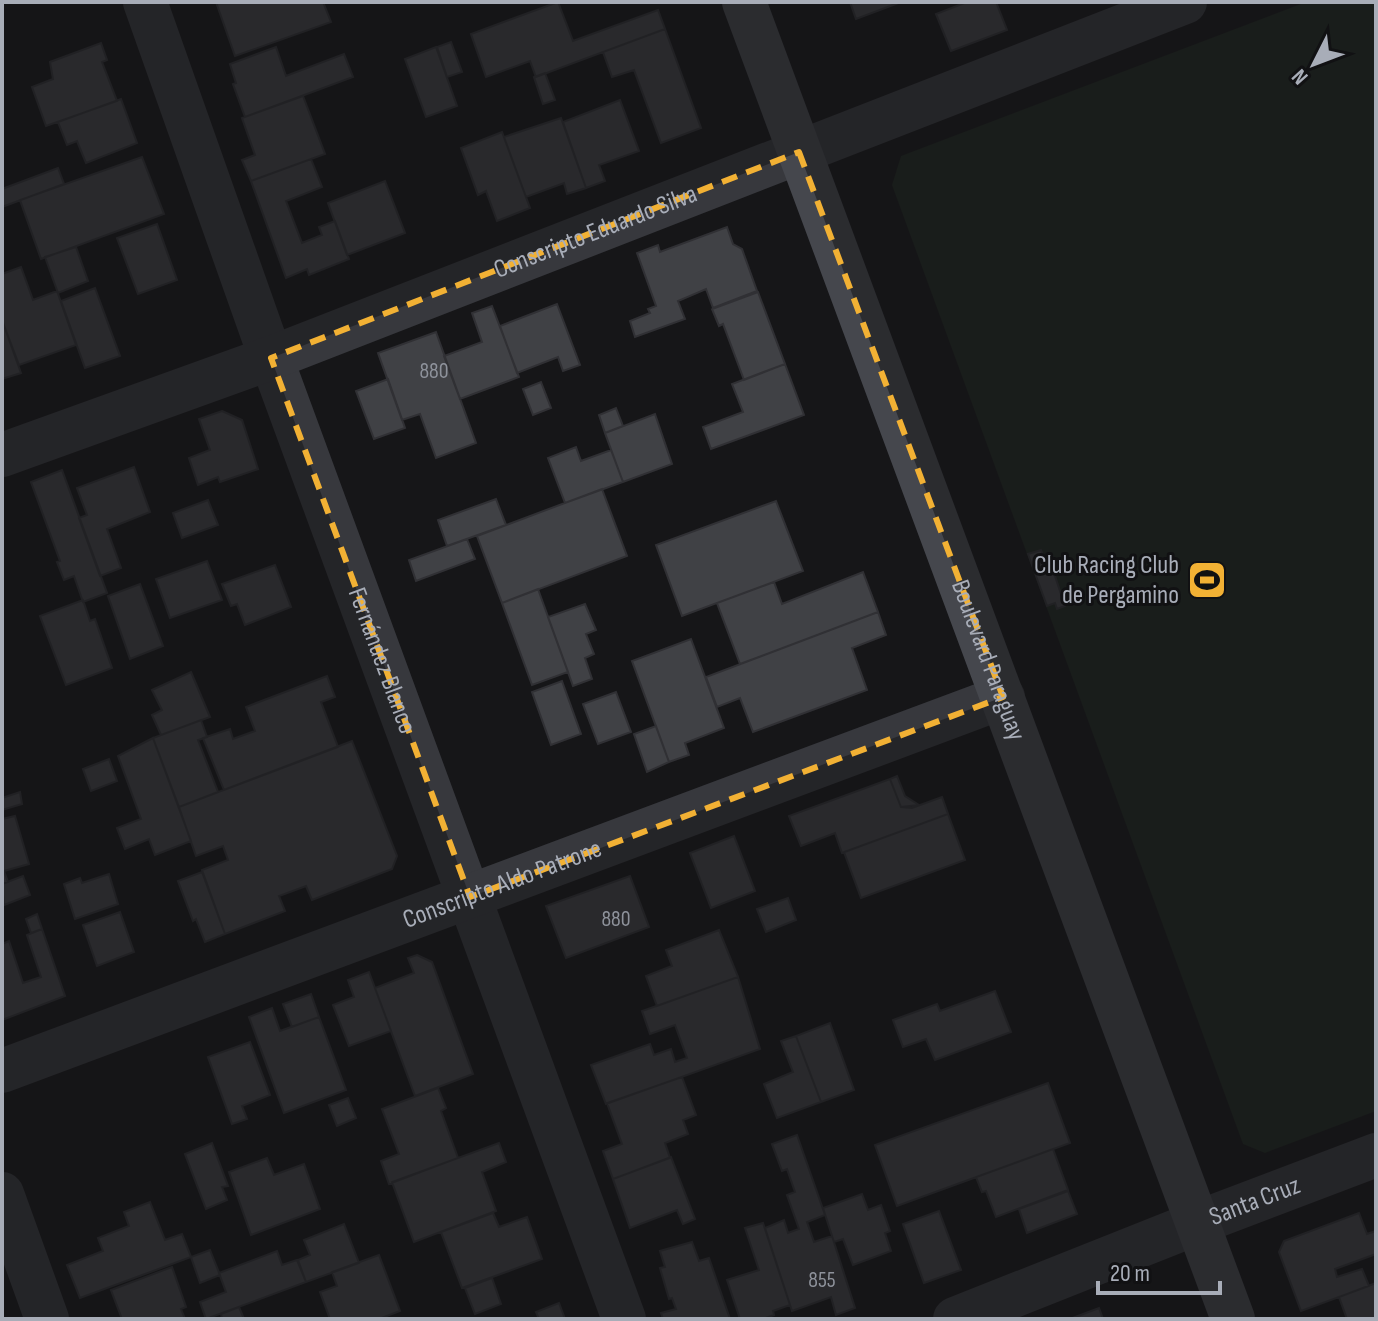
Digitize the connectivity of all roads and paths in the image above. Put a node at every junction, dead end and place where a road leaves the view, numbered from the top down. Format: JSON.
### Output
{"nodes":[{"id":1,"x":145,"y":2,"type":"edge"},
{"id":2,"x":744,"y":2,"type":"edge"},
{"id":3,"x":1185,"y":2,"type":"edge"},
{"id":4,"x":799,"y":152,"type":"junction"},
{"id":5,"x":271,"y":358,"type":"junction"},
{"id":6,"x":2,"y":455,"type":"edge"},
{"id":7,"x":1003,"y":697,"type":"junction"},
{"id":8,"x":470,"y":897,"type":"junction"},
{"id":9,"x":2,"y":1071,"type":"edge"},
{"id":10,"x":1376,"y":1155,"type":"edge"},
{"id":11,"x":2,"y":1194,"type":"edge"},
{"id":12,"x":1197,"y":1223,"type":"junction"},
{"id":13,"x":47,"y":1319,"type":"edge"},
{"id":14,"x":624,"y":1319,"type":"edge"},
{"id":15,"x":955,"y":1319,"type":"edge"},
{"id":16,"x":1233,"y":1319,"type":"edge"}],
"edges":[{"from":1,"to":5,"type":"street","name":"Fernández Blanco"},
{"from":2,"to":4,"type":"main road","name":"Boulevard Paraguay"},
{"from":3,"to":4,"type":"street","name":"Conscripto Eduardo Silva"},
{"from":4,"to":5,"type":"street","name":"Conscripto Eduardo Silva"},
{"from":4,"to":7,"type":"main road","name":"Boulevard Paraguay"},
{"from":5,"to":6,"type":"street","name":"Conscripto Eduardo Silva"},
{"from":5,"to":8,"type":"street","name":"Fernández Blanco"},
{"from":7,"to":8,"type":"street","name":"Conscripto Aldo Patrone"},
{"from":7,"to":12,"type":"main road","name":"Boulevard Paraguay"},
{"from":8,"to":9,"type":"street","name":"Conscripto Aldo Patrone"},
{"from":8,"to":14,"type":"street","name":"Fernández Blanco"},
{"from":10,"to":12,"type":"street","name":"Santa Cruz"},
{"from":11,"to":13,"type":"street"},
{"from":12,"to":15,"type":"street","name":"Santa Cruz"},
{"from":12,"to":16,"type":"main road","name":"Boulevard Paraguay"}]}
